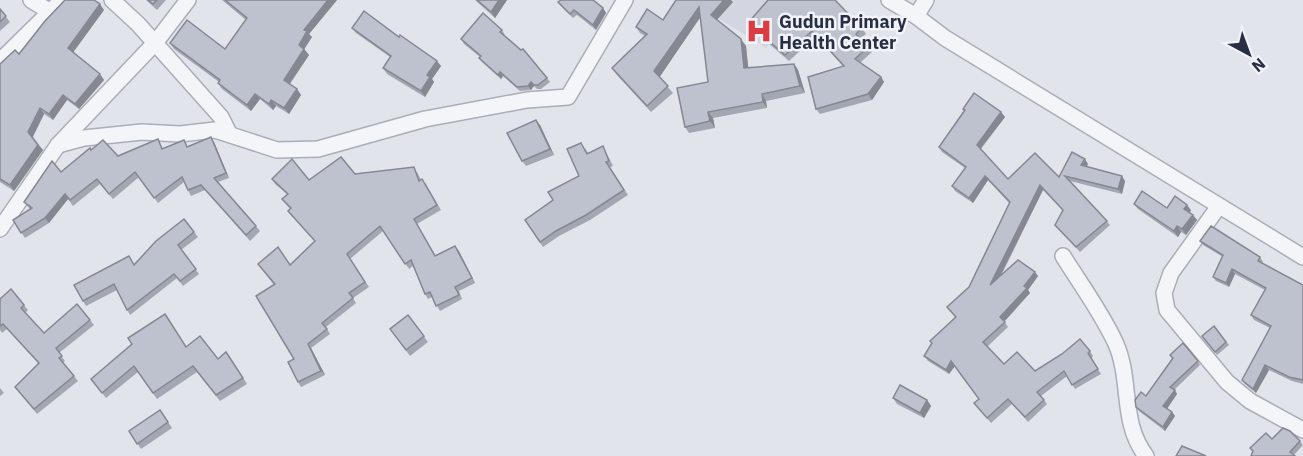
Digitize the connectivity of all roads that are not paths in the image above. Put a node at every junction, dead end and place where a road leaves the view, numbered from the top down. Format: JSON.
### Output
{"nodes":[{"id":1,"x":31,"y":0,"type":"edge"},
{"id":2,"x":62,"y":0,"type":"edge"},
{"id":3,"x":112,"y":0,"type":"edge"},
{"id":4,"x":188,"y":0,"type":"edge"},
{"id":5,"x":625,"y":0,"type":"edge"},
{"id":6,"x":889,"y":0,"type":"edge"},
{"id":7,"x":926,"y":0,"type":"edge"},
{"id":8,"x":49,"y":11,"type":"junction"},
{"id":9,"x":916,"y":16,"type":"junction"},
{"id":10,"x":155,"y":43,"type":"junction"},
{"id":11,"x":0,"y":61,"type":"edge"},
{"id":12,"x":229,"y":133,"type":"junction"},
{"id":13,"x":58,"y":145,"type":"junction"},
{"id":14,"x":1219,"y":206,"type":"junction"},
{"id":15,"x":0,"y":229,"type":"edge"},
{"id":16,"x":1063,"y":256,"type":"dead end"},
{"id":17,"x":1303,"y":257,"type":"edge"},
{"id":18,"x":1303,"y":430,"type":"edge"},
{"id":19,"x":1146,"y":456,"type":"edge"}],
"edges":[{"from":1,"to":8,"type":"street"},
{"from":2,"to":8,"type":"street"},
{"from":3,"to":10,"type":"street"},
{"from":4,"to":10,"type":"street"},
{"from":5,"to":12,"type":"street"},
{"from":6,"to":9,"type":"street"},
{"from":7,"to":9,"type":"street"},
{"from":8,"to":11,"type":"street"},
{"from":9,"to":14,"type":"street"},
{"from":10,"to":12,"type":"street"},
{"from":10,"to":13,"type":"street"},
{"from":12,"to":13,"type":"street"},
{"from":13,"to":15,"type":"street"},
{"from":14,"to":17,"type":"street"},
{"from":14,"to":18,"type":"street"},
{"from":16,"to":19,"type":"street"}]}
